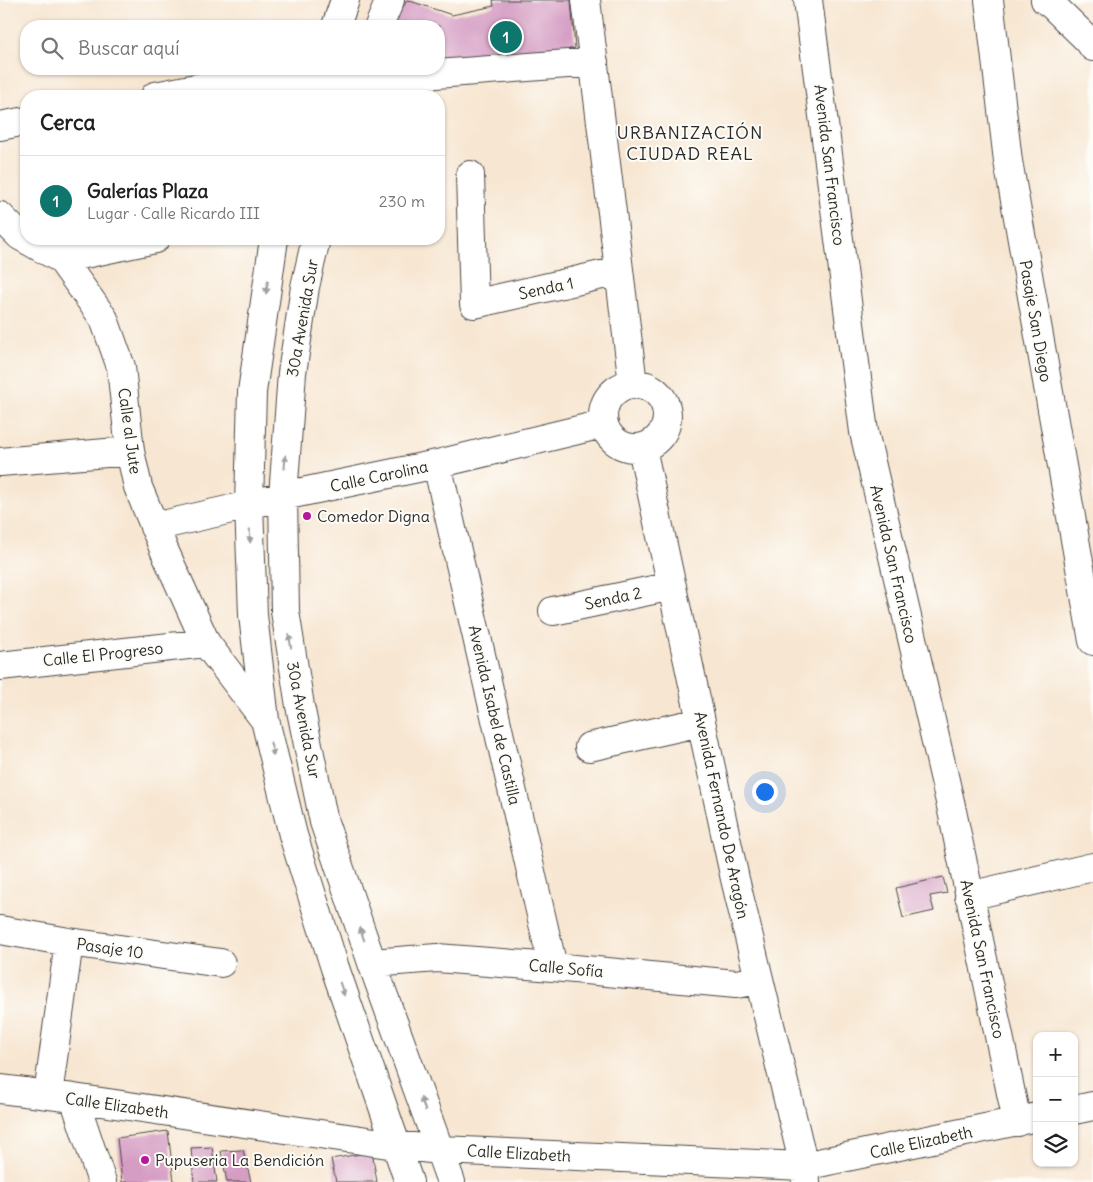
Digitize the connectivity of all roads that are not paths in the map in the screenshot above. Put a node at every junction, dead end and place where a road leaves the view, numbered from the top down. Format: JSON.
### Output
{"nodes":[{"id":1,"x":345,"y":0,"type":"edge"},
{"id":2,"x":390,"y":0,"type":"edge"},
{"id":3,"x":586,"y":0,"type":"edge"},
{"id":4,"x":808,"y":0,"type":"edge"},
{"id":5,"x":989,"y":0,"type":"edge"},
{"id":6,"x":1045,"y":0,"type":"edge"},
{"id":7,"x":338,"y":20,"type":"edge"},
{"id":8,"x":382,"y":20,"type":"edge"},
{"id":9,"x":1093,"y":47,"type":"edge"},
{"id":10,"x":594,"y":62,"type":"junction"},
{"id":11,"x":440,"y":75,"type":"edge"},
{"id":12,"x":445,"y":75,"type":"edge"},
{"id":13,"x":317,"y":81,"type":"edge"},
{"id":14,"x":357,"y":82,"type":"edge"},
{"id":15,"x":186,"y":90,"type":"edge"},
{"id":16,"x":20,"y":122,"type":"edge"},
{"id":17,"x":0,"y":126,"type":"edge"},
{"id":18,"x":470,"y":175,"type":"dead end"},
{"id":19,"x":0,"y":216,"type":"edge"},
{"id":20,"x":10,"y":242,"type":"edge"},
{"id":21,"x":127,"y":245,"type":"edge"},
{"id":22,"x":273,"y":245,"type":"edge"},
{"id":23,"x":315,"y":245,"type":"edge"},
{"id":24,"x":61,"y":259,"type":"junction"},
{"id":25,"x":619,"y":272,"type":"junction"},
{"id":26,"x":633,"y":384,"type":"junction"},
{"id":27,"x":603,"y":424,"type":"junction"},
{"id":28,"x":642,"y":448,"type":"junction"},
{"id":29,"x":130,"y":451,"type":"junction"},
{"id":30,"x":0,"y":462,"type":"edge"},
{"id":31,"x":437,"y":464,"type":"junction"},
{"id":32,"x":283,"y":496,"type":"junction"},
{"id":33,"x":249,"y":505,"type":"junction"},
{"id":34,"x":154,"y":527,"type":"junction"},
{"id":35,"x":672,"y":586,"type":"junction"},
{"id":36,"x":554,"y":610,"type":"dead end"},
{"id":37,"x":1093,"y":641,"type":"edge"},
{"id":38,"x":206,"y":643,"type":"junction"},
{"id":39,"x":0,"y":666,"type":"edge"},
{"id":40,"x":265,"y":720,"type":"junction"},
{"id":41,"x":701,"y":722,"type":"junction"},
{"id":42,"x":589,"y":747,"type":"dead end"},
{"id":43,"x":1093,"y":867,"type":"edge"},
{"id":44,"x":969,"y":896,"type":"junction"},
{"id":45,"x":0,"y":930,"type":"edge"},
{"id":46,"x":69,"y":942,"type":"junction"},
{"id":47,"x":221,"y":963,"type":"dead end"},
{"id":48,"x":372,"y":963,"type":"junction"},
{"id":49,"x":554,"y":967,"type":"junction"},
{"id":50,"x":759,"y":980,"type":"junction"},
{"id":51,"x":0,"y":1089,"type":"edge"},
{"id":52,"x":61,"y":1097,"type":"junction"},
{"id":53,"x":1093,"y":1106,"type":"edge"},
{"id":54,"x":1078,"y":1109,"type":"edge"},
{"id":55,"x":1027,"y":1120,"type":"edge"},
{"id":56,"x":396,"y":1145,"type":"junction"},
{"id":57,"x":440,"y":1150,"type":"junction"},
{"id":58,"x":805,"y":1174,"type":"edge"},
{"id":59,"x":102,"y":1182,"type":"edge"},
{"id":60,"x":409,"y":1182,"type":"edge"},
{"id":61,"x":451,"y":1182,"type":"edge"}],
"edges":[{"from":1,"to":7,"type":"street"},
{"from":2,"to":8,"type":"street"},
{"from":3,"to":10,"type":"street"},
{"from":4,"to":44,"type":"street","name":"Avenida San Francisco"},
{"from":5,"to":37,"type":"street","name":"Pasaje San Diego"},
{"from":6,"to":9,"type":"street"},
{"from":10,"to":12,"type":"street"},
{"from":10,"to":25,"type":"street"},
{"from":11,"to":14,"type":"street"},
{"from":13,"to":14,"type":"street"},
{"from":13,"to":15,"type":"street"},
{"from":16,"to":17,"type":"street"},
{"from":18,"to":25,"type":"street","name":"Senda 1"},
{"from":19,"to":20,"type":"street","name":"Calle al Jute"},
{"from":20,"to":24,"type":"street","name":"Calle al Jute"},
{"from":21,"to":24,"type":"street"},
{"from":22,"to":33,"type":"street","one_way":true},
{"from":32,"to":23,"type":"street","name":"30a Avenida Sur","one_way":true},
{"from":24,"to":29,"type":"street","name":"Calle al Jute"},
{"from":25,"to":26,"type":"street"},
{"from":26,"to":27,"type":"street"},
{"from":26,"to":28,"type":"street"},
{"from":27,"to":28,"type":"street"},
{"from":27,"to":31,"type":"street","name":"Calle Carolina"},
{"from":28,"to":35,"type":"street","name":"Avenida Fernando De Aragón"},
{"from":29,"to":30,"type":"street"},
{"from":29,"to":34,"type":"street","name":"Calle al Jute"},
{"from":31,"to":32,"type":"street","name":"Calle Carolina"},
{"from":31,"to":49,"type":"street","name":"Avenida Isabel de Castilla"},
{"from":32,"to":33,"type":"street","name":"Calle Carolina"},
{"from":48,"to":32,"type":"street","name":"30a Avenida Sur","one_way":true},
{"from":33,"to":34,"type":"street","name":"Calle Carolina"},
{"from":33,"to":40,"type":"street","one_way":true},
{"from":34,"to":38,"type":"street","name":"Calle al Jute"},
{"from":35,"to":36,"type":"street","name":"Senda 2"},
{"from":35,"to":41,"type":"street","name":"Avenida Fernando De Aragón"},
{"from":38,"to":39,"type":"street","name":"Calle El Progreso"},
{"from":38,"to":40,"type":"street","name":"Calle al Jute"},
{"from":40,"to":56,"type":"street","one_way":true},
{"from":41,"to":42,"type":"street"},
{"from":41,"to":50,"type":"street","name":"Avenida Fernando De Aragón"},
{"from":43,"to":44,"type":"street"},
{"from":44,"to":55,"type":"street","name":"Avenida San Francisco"},
{"from":45,"to":46,"type":"street","name":"Pasaje 10"},
{"from":46,"to":47,"type":"street","name":"Pasaje 10"},
{"from":46,"to":52,"type":"street"},
{"from":48,"to":49,"type":"street","name":"Calle Sofía"},
{"from":57,"to":48,"type":"street","name":"30a Avenida Sur","one_way":true},
{"from":49,"to":50,"type":"street","name":"Calle Sofía"},
{"from":50,"to":58,"type":"street","name":"Avenida Fernando De Aragón"},
{"from":51,"to":52,"type":"street","name":"Calle Elizabeth"},
{"from":52,"to":56,"type":"street","name":"Calle Elizabeth"},
{"from":52,"to":59,"type":"street"},
{"from":53,"to":54,"type":"street"},
{"from":55,"to":58,"type":"street","name":"Calle Elizabeth"},
{"from":56,"to":57,"type":"street","name":"Calle Elizabeth"},
{"from":56,"to":60,"type":"street"},
{"from":57,"to":58,"type":"street","name":"Calle Elizabeth"},
{"from":57,"to":61,"type":"street","name":"30a Avenida Sur"}]}
